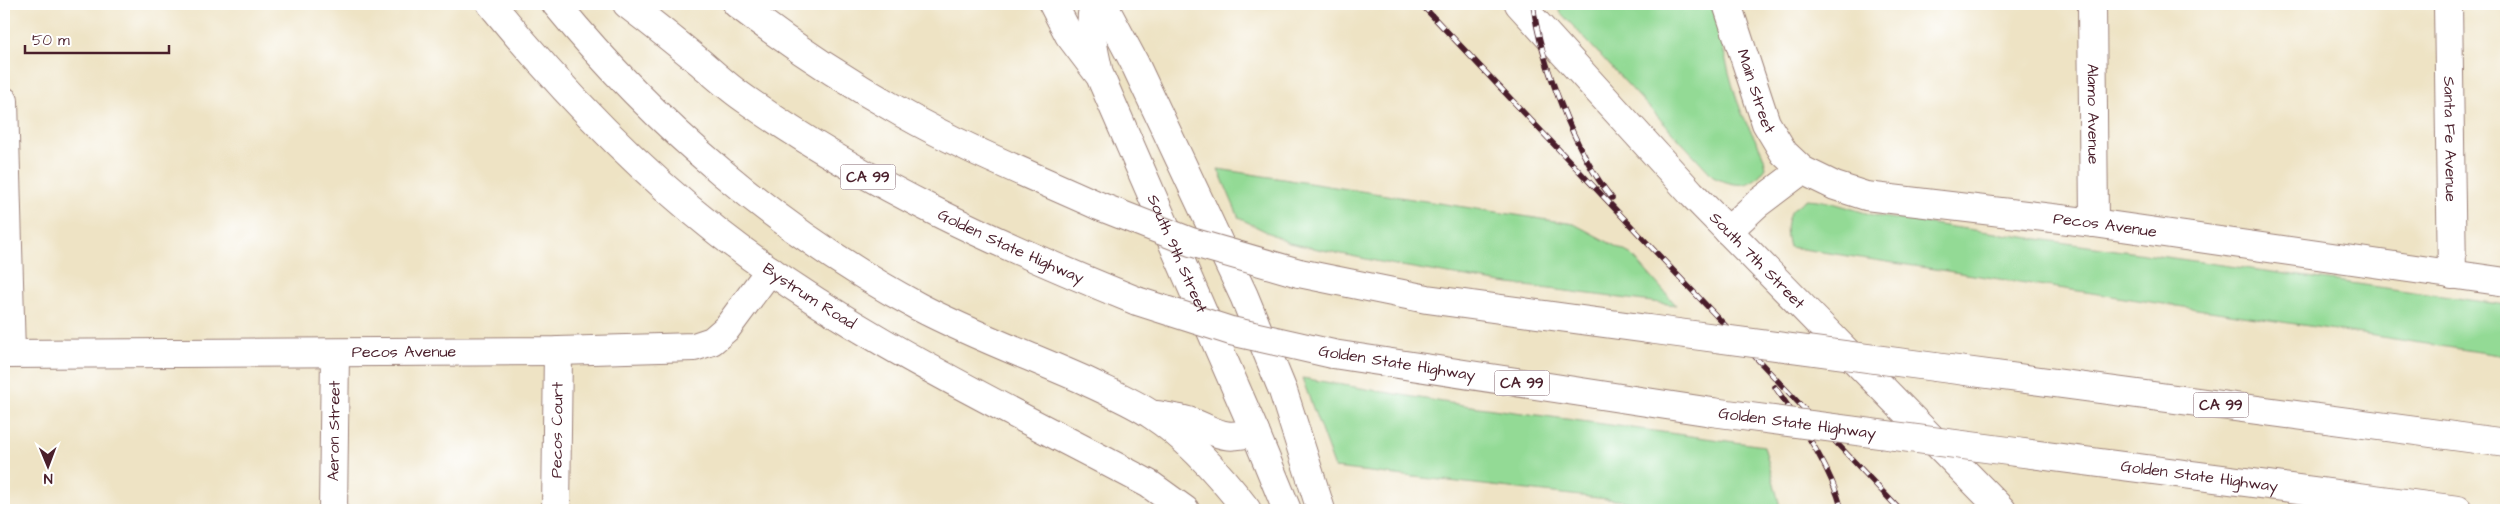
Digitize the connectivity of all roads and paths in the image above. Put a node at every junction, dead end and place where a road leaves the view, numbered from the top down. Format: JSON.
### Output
{"nodes":[{"id":1,"x":491,"y":4,"type":"edge"},
{"id":2,"x":556,"y":4,"type":"edge"},
{"id":3,"x":627,"y":4,"type":"edge"},
{"id":4,"x":737,"y":4,"type":"edge"},
{"id":5,"x":1053,"y":4,"type":"edge"},
{"id":6,"x":1094,"y":4,"type":"edge"},
{"id":7,"x":1103,"y":4,"type":"edge"},
{"id":8,"x":1519,"y":4,"type":"edge"},
{"id":9,"x":1727,"y":4,"type":"edge"},
{"id":10,"x":2092,"y":4,"type":"edge"},
{"id":11,"x":2448,"y":4,"type":"edge"},
{"id":12,"x":1100,"y":76,"type":"junction"},
{"id":13,"x":4,"y":102,"type":"edge"},
{"id":14,"x":1802,"y":170,"type":"junction"},
{"id":15,"x":2094,"y":223,"type":"junction"},
{"id":16,"x":1728,"y":231,"type":"junction"},
{"id":17,"x":770,"y":270,"type":"junction"},
{"id":18,"x":2452,"y":275,"type":"junction"},
{"id":19,"x":2506,"y":282,"type":"edge"},
{"id":20,"x":558,"y":351,"type":"junction"},
{"id":21,"x":335,"y":353,"type":"junction"},
{"id":22,"x":8,"y":354,"type":"edge"},
{"id":23,"x":1283,"y":391,"type":"junction"},
{"id":24,"x":1153,"y":415,"type":"junction"},
{"id":25,"x":1255,"y":432,"type":"junction"},
{"id":26,"x":2506,"y":443,"type":"edge"},
{"id":27,"x":333,"y":510,"type":"edge"},
{"id":28,"x":556,"y":510,"type":"edge"},
{"id":29,"x":1185,"y":510,"type":"edge"},
{"id":30,"x":1247,"y":510,"type":"edge"},
{"id":31,"x":1287,"y":510,"type":"edge"},
{"id":32,"x":1321,"y":510,"type":"edge"},
{"id":33,"x":2002,"y":510,"type":"edge"},
{"id":34,"x":2458,"y":510,"type":"edge"}],
"edges":[{"from":1,"to":17,"type":"main road","name":"Bystrum Road"},
{"from":2,"to":24,"type":"main road"},
{"from":3,"to":34,"type":"main road","name":"Golden State Highway","number":"CA 99","bridge":true},
{"from":4,"to":26,"type":"main road","number":"CA 99","bridge":true},
{"from":5,"to":12,"type":"main road","name":"South 9th Street"},
{"from":6,"to":12,"type":"main road"},
{"from":7,"to":23,"type":"main road"},
{"from":8,"to":16,"type":"main road","name":"South 7th Street"},
{"from":9,"to":14,"type":"main road","name":"Main Street"},
{"from":10,"to":15,"type":"main road","name":"Alamo Avenue"},
{"from":11,"to":18,"type":"main road","name":"Santa Fe Avenue"},
{"from":12,"to":25,"type":"main road","name":"South 9th Street"},
{"from":13,"to":22,"type":"main road"},
{"from":14,"to":15,"type":"main road","name":"Pecos Avenue"},
{"from":14,"to":16,"type":"main road"},
{"from":15,"to":18,"type":"main road","name":"Pecos Avenue"},
{"from":16,"to":33,"type":"main road","name":"South 7th Street"},
{"from":17,"to":20,"type":"main road","name":"Pecos Avenue"},
{"from":17,"to":29,"type":"main road","name":"Bystrum Road"},
{"from":18,"to":19,"type":"main road","name":"Pecos Avenue"},
{"from":20,"to":21,"type":"main road","name":"Pecos Avenue"},
{"from":20,"to":28,"type":"main road","name":"Pecos Court"},
{"from":21,"to":22,"type":"main road","name":"Pecos Avenue"},
{"from":21,"to":27,"type":"main road","name":"Aeron Street"},
{"from":23,"to":25,"type":"main road"},
{"from":23,"to":32,"type":"main road"},
{"from":24,"to":25,"type":"main road"},
{"from":24,"to":30,"type":"main road"},
{"from":25,"to":31,"type":"main road","name":"South 9th Street"}]}
